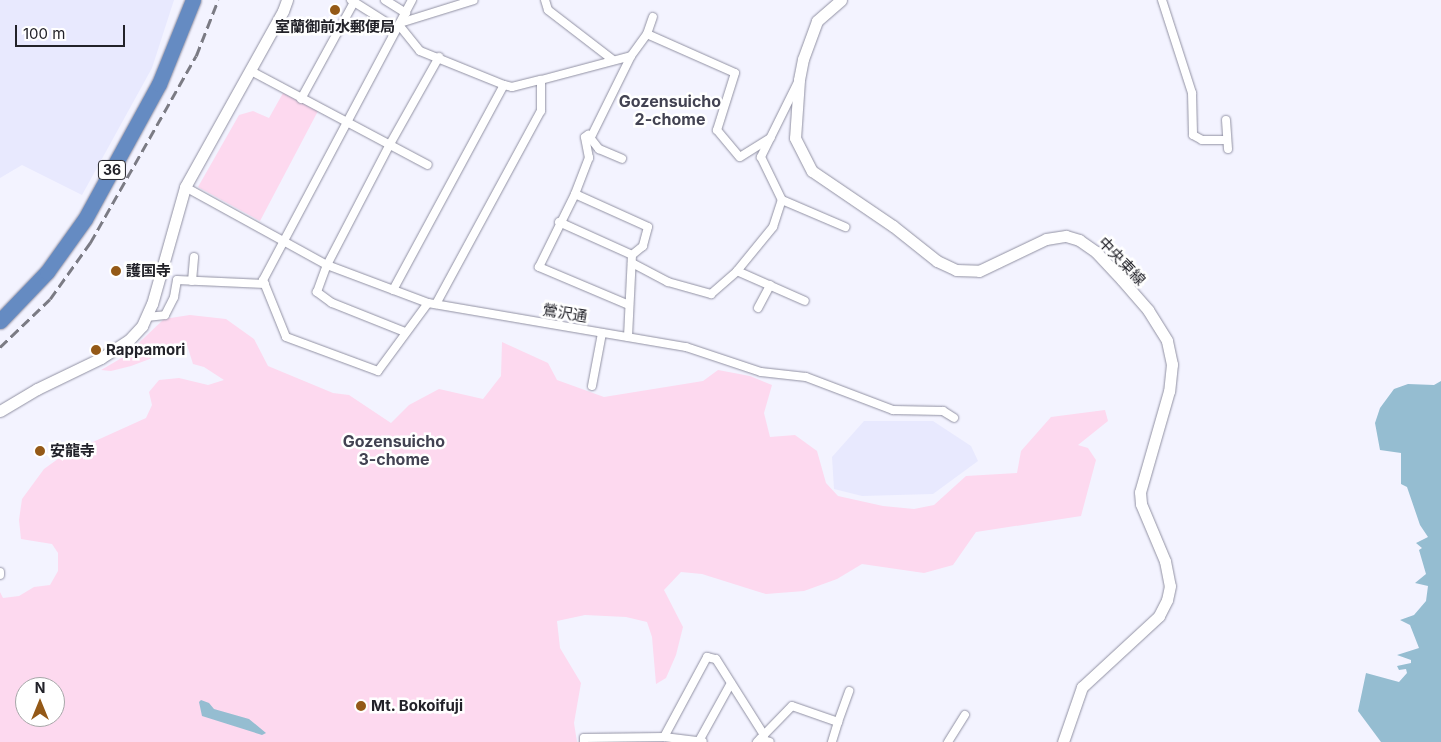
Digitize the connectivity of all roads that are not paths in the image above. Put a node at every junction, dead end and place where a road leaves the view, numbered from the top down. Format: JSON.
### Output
{"nodes":[{"id":1,"x":200,"y":0,"type":"edge"},
{"id":2,"x":287,"y":0,"type":"edge"},
{"id":3,"x":385,"y":0,"type":"edge"},
{"id":4,"x":412,"y":0,"type":"edge"},
{"id":5,"x":474,"y":0,"type":"edge"},
{"id":6,"x":545,"y":0,"type":"edge"},
{"id":7,"x":841,"y":0,"type":"edge"},
{"id":8,"x":1162,"y":0,"type":"edge"},
{"id":9,"x":352,"y":1,"type":"edge"},
{"id":10,"x":185,"y":2,"type":"edge"},
{"id":11,"x":406,"y":13,"type":"junction"},
{"id":12,"x":653,"y":17,"type":"dead end"},
{"id":13,"x":399,"y":26,"type":"junction"},
{"id":14,"x":647,"y":34,"type":"junction"},
{"id":15,"x":177,"y":46,"type":"junction"},
{"id":16,"x":631,"y":56,"type":"junction"},
{"id":17,"x":439,"y":57,"type":"junction"},
{"id":18,"x":613,"y":60,"type":"junction"},
{"id":19,"x":251,"y":71,"type":"junction"},
{"id":20,"x":541,"y":80,"type":"junction"},
{"id":21,"x":799,"y":80,"type":"junction"},
{"id":22,"x":504,"y":85,"type":"junction"},
{"id":23,"x":301,"y":98,"type":"junction"},
{"id":24,"x":1226,"y":120,"type":"dead end"},
{"id":25,"x":347,"y":124,"type":"junction"},
{"id":26,"x":591,"y":137,"type":"junction"},
{"id":27,"x":771,"y":138,"type":"junction"},
{"id":28,"x":1226,"y":140,"type":"junction"},
{"id":29,"x":390,"y":144,"type":"junction"},
{"id":30,"x":1228,"y":150,"type":"dead end"},
{"id":31,"x":622,"y":158,"type":"dead end"},
{"id":32,"x":428,"y":165,"type":"dead end"},
{"id":33,"x":185,"y":187,"type":"junction"},
{"id":34,"x":574,"y":194,"type":"junction"},
{"id":35,"x":782,"y":200,"type":"junction"},
{"id":36,"x":559,"y":222,"type":"junction"},
{"id":37,"x":845,"y":227,"type":"dead end"},
{"id":38,"x":282,"y":241,"type":"junction"},
{"id":39,"x":632,"y":255,"type":"junction"},
{"id":40,"x":194,"y":257,"type":"dead end"},
{"id":41,"x":632,"y":263,"type":"junction"},
{"id":42,"x":327,"y":265,"type":"junction"},
{"id":43,"x":737,"y":271,"type":"junction"},
{"id":44,"x":192,"y":281,"type":"junction"},
{"id":45,"x":265,"y":284,"type":"junction"},
{"id":46,"x":770,"y":285,"type":"junction"},
{"id":47,"x":393,"y":290,"type":"junction"},
{"id":48,"x":805,"y":301,"type":"dead end"},
{"id":49,"x":432,"y":304,"type":"junction"},
{"id":50,"x":629,"y":305,"type":"junction"},
{"id":51,"x":0,"y":308,"type":"edge"},
{"id":52,"x":758,"y":308,"type":"dead end"},
{"id":53,"x":147,"y":317,"type":"junction"},
{"id":54,"x":0,"y":320,"type":"edge"},
{"id":55,"x":406,"y":332,"type":"junction"},
{"id":56,"x":602,"y":333,"type":"junction"},
{"id":57,"x":628,"y":337,"type":"junction"},
{"id":58,"x":592,"y":386,"type":"dead end"},
{"id":59,"x":0,"y":411,"type":"edge"},
{"id":60,"x":954,"y":418,"type":"dead end"},
{"id":61,"x":731,"y":683,"type":"junction"},
{"id":62,"x":849,"y":691,"type":"dead end"},
{"id":63,"x":965,"y":715,"type":"dead end"},
{"id":64,"x":838,"y":722,"type":"junction"},
{"id":65,"x":664,"y":737,"type":"junction"},
{"id":66,"x":760,"y":739,"type":"edge"},
{"id":67,"x":701,"y":741,"type":"edge"},
{"id":68,"x":584,"y":742,"type":"edge"},
{"id":69,"x":770,"y":742,"type":"edge"},
{"id":70,"x":832,"y":742,"type":"edge"},
{"id":71,"x":948,"y":742,"type":"edge"},
{"id":72,"x":1063,"y":742,"type":"edge"}],
"edges":[{"from":1,"to":15,"type":"highway"},
{"from":2,"to":19,"type":"main road"},
{"from":3,"to":11,"type":"street"},
{"from":4,"to":11,"type":"street"},
{"from":5,"to":13,"type":"street"},
{"from":6,"to":18,"type":"street"},
{"from":7,"to":21,"type":"main road","name":"中央東線"},
{"from":8,"to":28,"type":"street"},
{"from":9,"to":13,"type":"street"},
{"from":9,"to":23,"type":"street"},
{"from":10,"to":15,"type":"highway","number":"36"},
{"from":10,"to":51,"type":"highway","number":"36"},
{"from":11,"to":13,"type":"street"},
{"from":12,"to":14,"type":"street"},
{"from":13,"to":17,"type":"street"},
{"from":13,"to":25,"type":"street"},
{"from":14,"to":16,"type":"street"},
{"from":14,"to":27,"type":"street"},
{"from":15,"to":54,"type":"highway","number":"36"},
{"from":16,"to":18,"type":"street"},
{"from":16,"to":26,"type":"street"},
{"from":17,"to":22,"type":"street"},
{"from":17,"to":29,"type":"street"},
{"from":18,"to":20,"type":"street"},
{"from":19,"to":23,"type":"street"},
{"from":19,"to":33,"type":"main road"},
{"from":20,"to":22,"type":"street"},
{"from":20,"to":49,"type":"street"},
{"from":21,"to":27,"type":"street"},
{"from":21,"to":72,"type":"main road","name":"中央東線"},
{"from":22,"to":47,"type":"street"},
{"from":23,"to":25,"type":"street"},
{"from":24,"to":28,"type":"street"},
{"from":25,"to":29,"type":"street"},
{"from":25,"to":38,"type":"street"},
{"from":26,"to":31,"type":"street"},
{"from":26,"to":34,"type":"street"},
{"from":27,"to":35,"type":"street"},
{"from":28,"to":30,"type":"street"},
{"from":29,"to":32,"type":"street"},
{"from":29,"to":42,"type":"street"},
{"from":33,"to":38,"type":"street","name":"鶯沢通"},
{"from":33,"to":53,"type":"main road"},
{"from":34,"to":36,"type":"street"},
{"from":34,"to":39,"type":"street"},
{"from":35,"to":37,"type":"street"},
{"from":35,"to":43,"type":"street"},
{"from":36,"to":39,"type":"street"},
{"from":36,"to":50,"type":"street"},
{"from":38,"to":42,"type":"street","name":"鶯沢通"},
{"from":38,"to":45,"type":"street"},
{"from":39,"to":41,"type":"street"},
{"from":40,"to":44,"type":"street"},
{"from":41,"to":43,"type":"street"},
{"from":41,"to":50,"type":"street"},
{"from":42,"to":47,"type":"street","name":"鶯沢通"},
{"from":42,"to":55,"type":"street"},
{"from":43,"to":46,"type":"street"},
{"from":44,"to":45,"type":"street"},
{"from":44,"to":53,"type":"street"},
{"from":45,"to":55,"type":"street"},
{"from":46,"to":48,"type":"street"},
{"from":46,"to":52,"type":"street"},
{"from":47,"to":49,"type":"street","name":"鶯沢通"},
{"from":49,"to":55,"type":"street"},
{"from":49,"to":56,"type":"street","name":"鶯沢通"},
{"from":50,"to":57,"type":"street"},
{"from":53,"to":59,"type":"main road"},
{"from":56,"to":57,"type":"street","name":"鶯沢通"},
{"from":56,"to":58,"type":"street"},
{"from":57,"to":60,"type":"street","name":"鶯沢通"},
{"from":61,"to":65,"type":"street"},
{"from":61,"to":66,"type":"street"},
{"from":61,"to":67,"type":"street"},
{"from":62,"to":64,"type":"street"},
{"from":63,"to":71,"type":"street"},
{"from":64,"to":66,"type":"street"},
{"from":64,"to":70,"type":"street"},
{"from":65,"to":67,"type":"street"},
{"from":65,"to":68,"type":"street"},
{"from":66,"to":69,"type":"street"}]}
